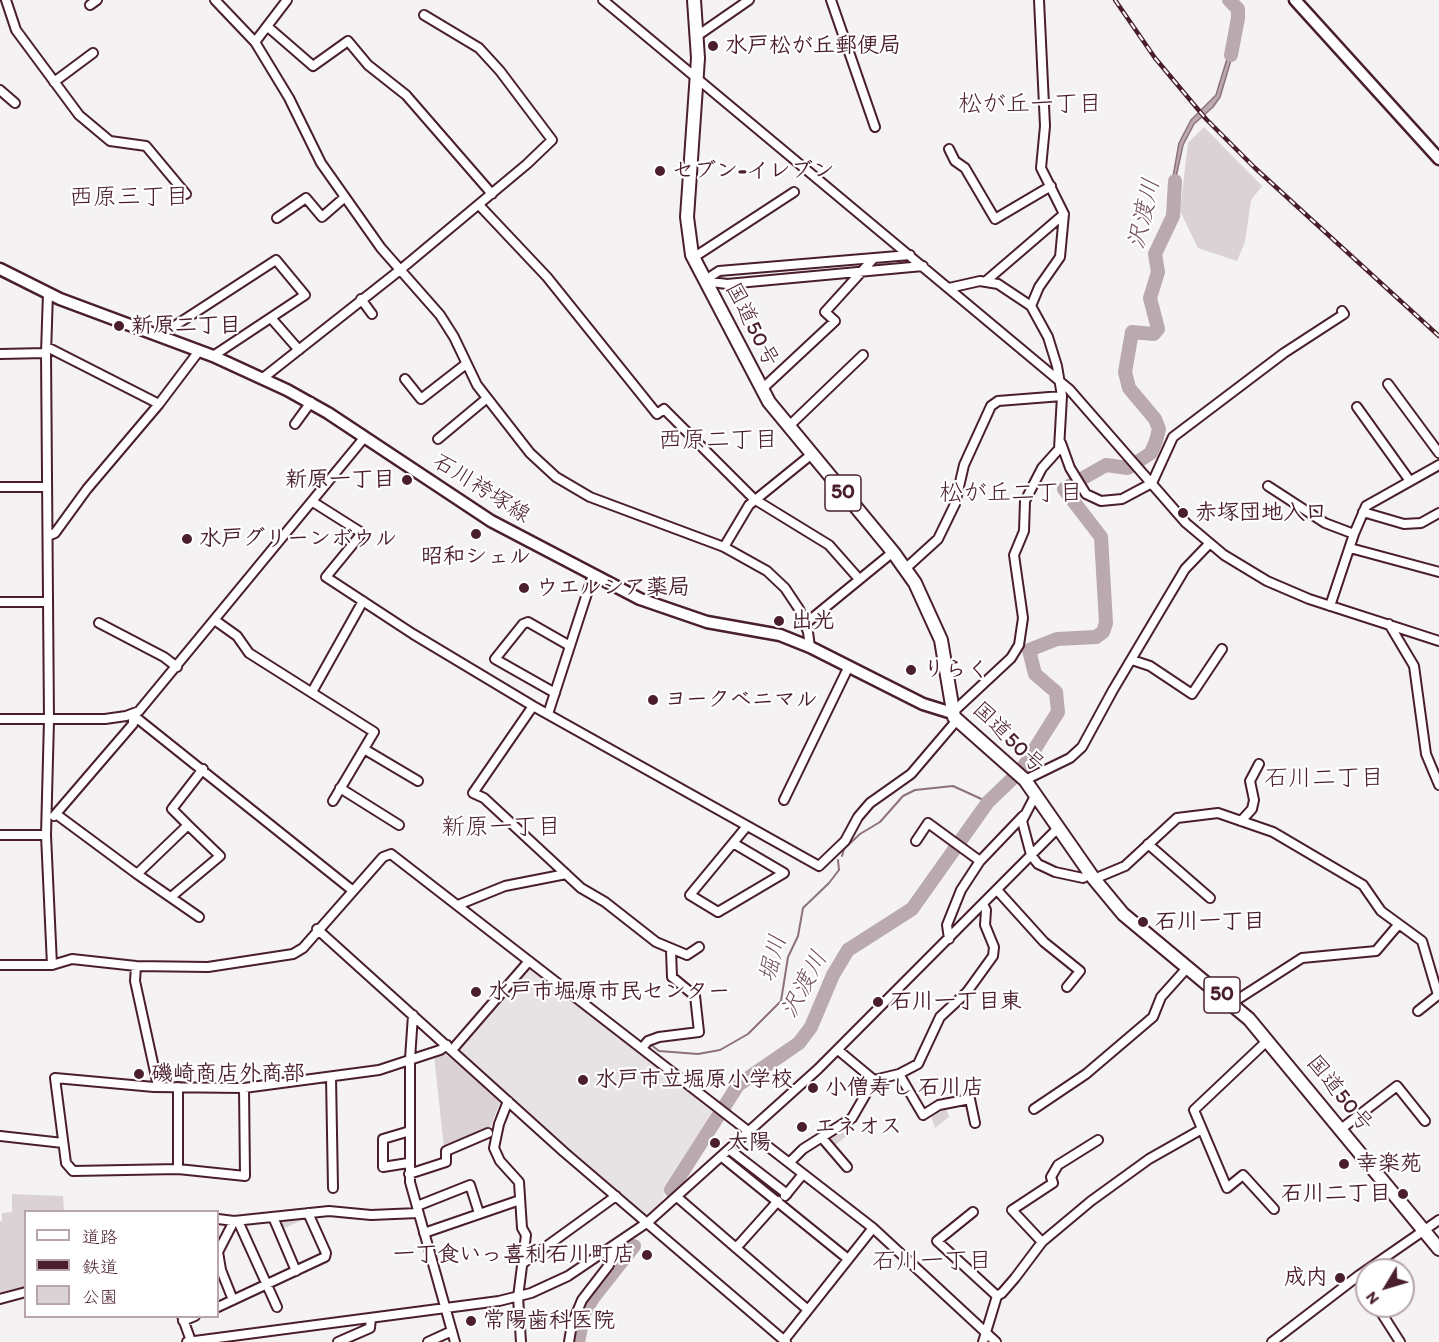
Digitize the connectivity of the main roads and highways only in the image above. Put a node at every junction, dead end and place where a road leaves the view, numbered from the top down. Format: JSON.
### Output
{"nodes":[{"id":1,"x":694,"y":0,"type":"edge"},
{"id":2,"x":1295,"y":0,"type":"edge"},
{"id":3,"x":1439,"y":159,"type":"edge"},
{"id":4,"x":0,"y":269,"type":"edge"},
{"id":5,"x":955,"y":717,"type":"junction"},
{"id":6,"x":1439,"y":1250,"type":"edge"}],
"edges":[{"from":1,"to":5,"type":"highway","name":"国道50号","number":"50"},
{"from":2,"to":3,"type":"main road"},
{"from":4,"to":5,"type":"main road","name":"石川袴塚線"},
{"from":5,"to":6,"type":"highway","name":"国道50号","number":"50"}]}
